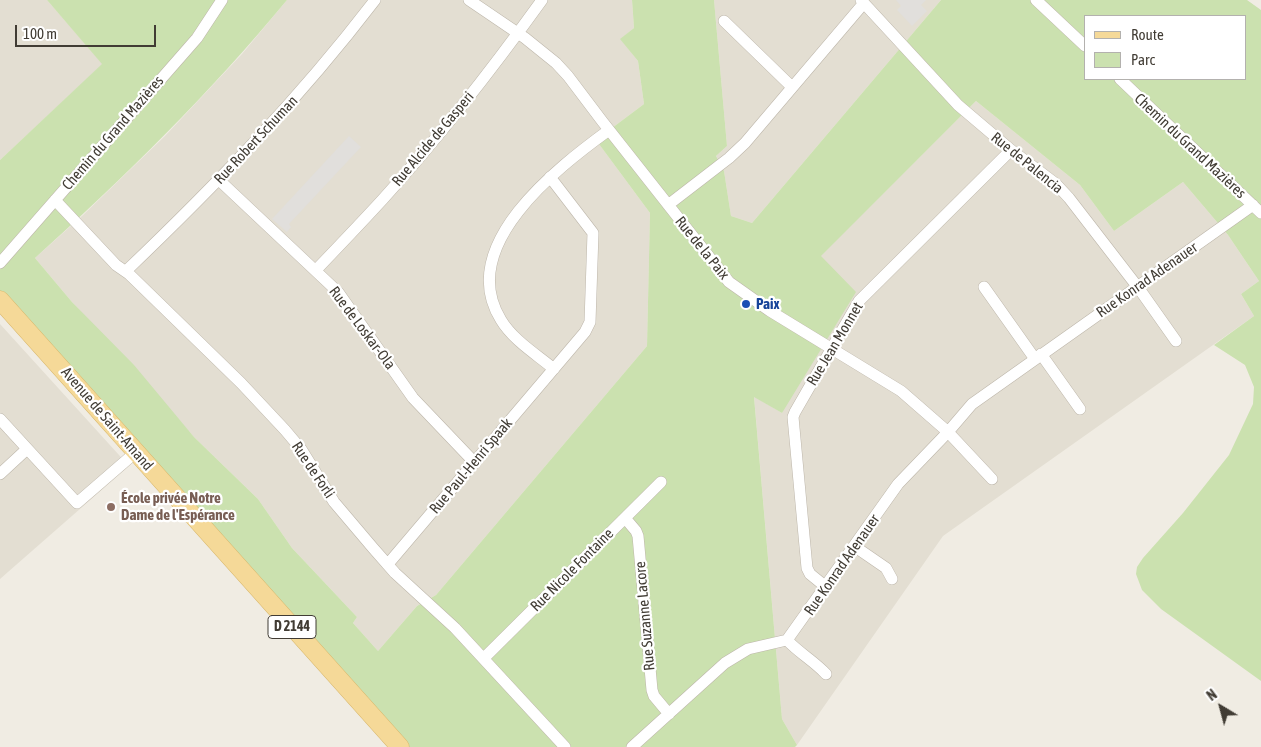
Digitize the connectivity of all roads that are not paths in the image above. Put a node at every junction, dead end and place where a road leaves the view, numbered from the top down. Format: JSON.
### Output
{"nodes":[{"id":1,"x":222,"y":0,"type":"edge"},
{"id":2,"x":375,"y":0,"type":"edge"},
{"id":3,"x":468,"y":0,"type":"edge"},
{"id":4,"x":542,"y":0,"type":"edge"},
{"id":5,"x":1036,"y":0,"type":"edge"},
{"id":6,"x":862,"y":2,"type":"edge"},
{"id":7,"x":724,"y":21,"type":"dead end"},
{"id":8,"x":517,"y":33,"type":"junction"},
{"id":9,"x":1084,"y":45,"type":"edge"},
{"id":10,"x":1121,"y":80,"type":"edge"},
{"id":11,"x":792,"y":87,"type":"junction"},
{"id":12,"x":609,"y":130,"type":"junction"},
{"id":13,"x":1011,"y":150,"type":"junction"},
{"id":14,"x":550,"y":177,"type":"junction"},
{"id":15,"x":219,"y":180,"type":"junction"},
{"id":16,"x":55,"y":200,"type":"junction"},
{"id":17,"x":668,"y":205,"type":"junction"},
{"id":18,"x":1257,"y":209,"type":"edge"},
{"id":19,"x":0,"y":263,"type":"edge"},
{"id":20,"x":316,"y":270,"type":"junction"},
{"id":21,"x":126,"y":271,"type":"junction"},
{"id":22,"x":1137,"y":286,"type":"junction"},
{"id":23,"x":984,"y":287,"type":"dead end"},
{"id":24,"x":0,"y":291,"type":"edge"},
{"id":25,"x":0,"y":300,"type":"edge"},
{"id":26,"x":34,"y":336,"type":"junction"},
{"id":27,"x":1176,"y":341,"type":"dead end"},
{"id":28,"x":832,"y":348,"type":"junction"},
{"id":29,"x":1038,"y":356,"type":"junction"},
{"id":30,"x":554,"y":369,"type":"junction"},
{"id":31,"x":1080,"y":409,"type":"dead end"},
{"id":32,"x":0,"y":419,"type":"edge"},
{"id":33,"x":948,"y":432,"type":"junction"},
{"id":34,"x":28,"y":449,"type":"junction"},
{"id":35,"x":136,"y":452,"type":"junction"},
{"id":36,"x":474,"y":462,"type":"junction"},
{"id":37,"x":0,"y":474,"type":"edge"},
{"id":38,"x":992,"y":479,"type":"dead end"},
{"id":39,"x":661,"y":482,"type":"dead end"},
{"id":40,"x":625,"y":518,"type":"junction"},
{"id":41,"x":854,"y":546,"type":"junction"},
{"id":42,"x":388,"y":564,"type":"junction"},
{"id":43,"x":892,"y":579,"type":"dead end"},
{"id":44,"x":826,"y":587,"type":"junction"},
{"id":45,"x":787,"y":640,"type":"junction"},
{"id":46,"x":484,"y":658,"type":"junction"},
{"id":47,"x":826,"y":674,"type":"dead end"},
{"id":48,"x":669,"y":714,"type":"junction"},
{"id":49,"x":400,"y":747,"type":"edge"},
{"id":50,"x":565,"y":747,"type":"edge"},
{"id":51,"x":632,"y":747,"type":"edge"}],
"edges":[{"from":1,"to":16,"type":"street","name":"Chemin du Grand Mazières"},
{"from":2,"to":15,"type":"street","name":"Rue Robert Schuman"},
{"from":3,"to":8,"type":"street","name":"Rue de la Paix"},
{"from":4,"to":8,"type":"street","name":"Rue Alcide de Gasperi"},
{"from":5,"to":9,"type":"street"},
{"from":6,"to":11,"type":"street"},
{"from":6,"to":13,"type":"street","name":"Rue de Palencia"},
{"from":7,"to":11,"type":"street"},
{"from":8,"to":12,"type":"street","name":"Rue de la Paix"},
{"from":8,"to":20,"type":"street","name":"Rue Alcide de Gasperi"},
{"from":10,"to":18,"type":"street","name":"Chemin du Grand Mazières"},
{"from":11,"to":17,"type":"street"},
{"from":12,"to":14,"type":"street"},
{"from":12,"to":17,"type":"street","name":"Rue de la Paix"},
{"from":13,"to":22,"type":"street","name":"Rue de Palencia"},
{"from":13,"to":28,"type":"street","name":"Rue Jean Monnet"},
{"from":14,"to":30,"type":"street","name":"Rue Paul-Henri Spaak"},
{"from":14,"to":30,"type":"street"},
{"from":15,"to":20,"type":"street","name":"Rue de Loskar-Ola"},
{"from":15,"to":21,"type":"street","name":"Rue Robert Schuman"},
{"from":16,"to":19,"type":"street","name":"Chemin du Grand Mazières"},
{"from":16,"to":21,"type":"street","name":"Rue de Forli"},
{"from":17,"to":28,"type":"street","name":"Rue de la Paix"},
{"from":18,"to":22,"type":"street","name":"Rue Konrad Adenauer"},
{"from":20,"to":36,"type":"street","name":"Rue de Loskar-Ola"},
{"from":21,"to":42,"type":"street","name":"Rue de Forli"},
{"from":22,"to":27,"type":"street","name":"Rue de Palencia"},
{"from":22,"to":29,"type":"street","name":"Rue Konrad Adenauer"},
{"from":23,"to":29,"type":"street"},
{"from":24,"to":26,"type":"main road","name":"Avenue de Saint-Amand","number":"D 2144"},
{"from":25,"to":26,"type":"main road","name":"Avenue de Saint-Amand","number":"D 2144"},
{"from":26,"to":35,"type":"main road","name":"Avenue de Saint-Amand","number":"D 2144"},
{"from":28,"to":33,"type":"street","name":"Rue de la Paix"},
{"from":28,"to":44,"type":"street","name":"Rue Jean Monnet"},
{"from":29,"to":31,"type":"street"},
{"from":29,"to":33,"type":"street","name":"Rue Konrad Adenauer"},
{"from":30,"to":36,"type":"street","name":"Rue Paul-Henri Spaak"},
{"from":32,"to":34,"type":"street"},
{"from":33,"to":38,"type":"street","name":"Rue de la Paix"},
{"from":33,"to":41,"type":"street","name":"Rue Konrad Adenauer"},
{"from":34,"to":35,"type":"street"},
{"from":34,"to":37,"type":"street"},
{"from":35,"to":49,"type":"main road","name":"Avenue de Saint-Amand","number":"D 2144"},
{"from":36,"to":42,"type":"street","name":"Rue Paul-Henri Spaak"},
{"from":39,"to":40,"type":"street","name":"Rue Nicole Fontaine"},
{"from":40,"to":46,"type":"street","name":"Rue Nicole Fontaine"},
{"from":40,"to":48,"type":"street","name":"Rue Suzanne Lacore"},
{"from":41,"to":43,"type":"street"},
{"from":41,"to":44,"type":"street","name":"Rue Konrad Adenauer"},
{"from":42,"to":46,"type":"street","name":"Rue de Forli"},
{"from":44,"to":45,"type":"street","name":"Rue Konrad Adenauer"},
{"from":45,"to":47,"type":"street"},
{"from":45,"to":48,"type":"street"},
{"from":46,"to":50,"type":"street","name":"Rue de Forli"},
{"from":48,"to":51,"type":"street"}]}
